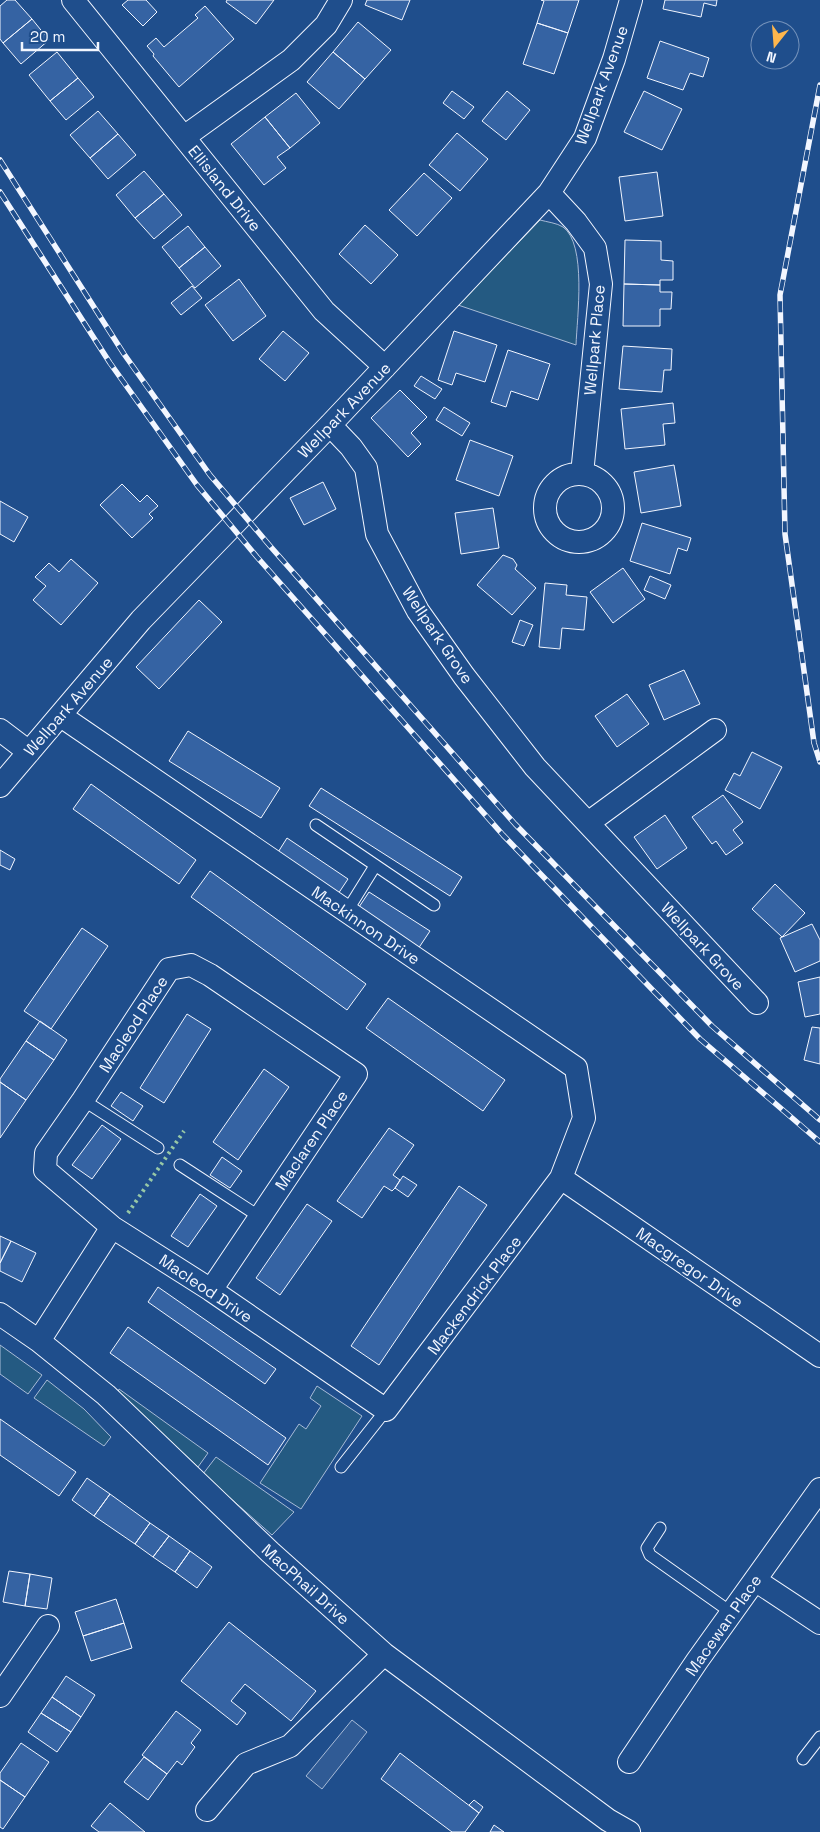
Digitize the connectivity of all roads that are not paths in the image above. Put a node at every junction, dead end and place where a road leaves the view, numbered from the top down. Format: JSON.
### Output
{"nodes":[{"id":1,"x":73,"y":0,"type":"edge"},
{"id":2,"x":341,"y":0,"type":"edge"},
{"id":3,"x":630,"y":0,"type":"edge"},
{"id":4,"x":184,"y":137,"type":"junction"},
{"id":5,"x":550,"y":193,"type":"junction"},
{"id":6,"x":385,"y":367,"type":"junction"},
{"id":7,"x":330,"y":426,"type":"junction"},
{"id":8,"x":582,"y":474,"type":"dead end"},
{"id":9,"x":61,"y":716,"type":"junction"},
{"id":10,"x":0,"y":730,"type":"edge"},
{"id":11,"x":714,"y":730,"type":"dead end"},
{"id":12,"x":29,"y":752,"type":"junction"},
{"id":13,"x":0,"y":786,"type":"edge"},
{"id":14,"x":588,"y":823,"type":"junction"},
{"id":15,"x":316,"y":825,"type":"dead end"},
{"id":16,"x":376,"y":866,"type":"junction"},
{"id":17,"x":434,"y":905,"type":"dead end"},
{"id":18,"x":347,"y":911,"type":"junction"},
{"id":19,"x":756,"y":1003,"type":"dead end"},
{"id":20,"x":273,"y":1017,"type":"joint"},
{"id":21,"x":83,"y":1100,"type":"junction"},
{"id":22,"x":158,"y":1148,"type":"dead end"},
{"id":23,"x":46,"y":1153,"type":"joint"},
{"id":24,"x":180,"y":1165,"type":"dead end"},
{"id":25,"x":561,"y":1178,"type":"junction"},
{"id":26,"x":260,"y":1217,"type":"junction"},
{"id":27,"x":112,"y":1227,"type":"junction"},
{"id":28,"x":210,"y":1290,"type":"junction"},
{"id":29,"x":0,"y":1314,"type":"edge"},
{"id":30,"x":39,"y":1341,"type":"junction"},
{"id":31,"x":820,"y":1356,"type":"edge"},
{"id":32,"x":386,"y":1410,"type":"junction"},
{"id":33,"x":341,"y":1467,"type":"dead end"},
{"id":34,"x":820,"y":1488,"type":"edge"},
{"id":35,"x":660,"y":1528,"type":"dead end"},
{"id":36,"x":755,"y":1580,"type":"junction"},
{"id":37,"x":732,"y":1613,"type":"junction"},
{"id":38,"x":820,"y":1623,"type":"edge"},
{"id":39,"x":48,"y":1626,"type":"dead end"},
{"id":40,"x":384,"y":1654,"type":"junction"},
{"id":41,"x":9,"y":1665,"type":"edge"},
{"id":42,"x":0,"y":1696,"type":"edge"},
{"id":43,"x":820,"y":1738,"type":"edge"},
{"id":44,"x":802,"y":1759,"type":"dead end"},
{"id":45,"x":629,"y":1762,"type":"dead end"},
{"id":46,"x":207,"y":1810,"type":"dead end"},
{"id":47,"x":629,"y":1832,"type":"edge"}],
"edges":[{"from":1,"to":4,"type":"street","name":"Ellisland Drive"},
{"from":2,"to":4,"type":"street"},
{"from":3,"to":5,"type":"street","name":"Wellpark Avenue"},
{"from":4,"to":6,"type":"street","name":"Ellisland Drive"},
{"from":5,"to":6,"type":"street","name":"Wellpark Avenue"},
{"from":5,"to":8,"type":"street","name":"Wellpark Place"},
{"from":6,"to":7,"type":"street","name":"Wellpark Avenue"},
{"from":7,"to":9,"type":"street","name":"Wellpark Avenue"},
{"from":7,"to":14,"type":"street","name":"Wellpark Grove"},
{"from":9,"to":12,"type":"street","name":"Wellpark Avenue"},
{"from":9,"to":18,"type":"street","name":"Mackinnon Drive"},
{"from":10,"to":12,"type":"street"},
{"from":11,"to":14,"type":"street"},
{"from":12,"to":13,"type":"street","name":"Wellpark Avenue"},
{"from":14,"to":19,"type":"street","name":"Wellpark Grove"},
{"from":15,"to":16,"type":"lane"},
{"from":16,"to":17,"type":"lane"},
{"from":16,"to":18,"type":"lane"},
{"from":18,"to":25,"type":"street","name":"Mackinnon Drive"},
{"from":20,"to":21,"type":"street","name":"Macleod Place"},
{"from":20,"to":26,"type":"street","name":"Maclaren Place"},
{"from":21,"to":22,"type":"lane"},
{"from":21,"to":23,"type":"street","name":"Macleod Place"},
{"from":23,"to":27,"type":"street","name":"Macleod Drive"},
{"from":24,"to":26,"type":"lane"},
{"from":25,"to":31,"type":"street","name":"Macgregor Drive"},
{"from":25,"to":32,"type":"street","name":"Mackendrick Place"},
{"from":26,"to":28,"type":"street","name":"Maclaren Place"},
{"from":27,"to":28,"type":"street","name":"Macleod Drive"},
{"from":27,"to":30,"type":"street"},
{"from":28,"to":32,"type":"street","name":"Macleod Drive"},
{"from":29,"to":30,"type":"street","name":"MacPhail Drive"},
{"from":30,"to":40,"type":"street","name":"MacPhail Drive"},
{"from":32,"to":33,"type":"lane"},
{"from":34,"to":36,"type":"street","name":"Macewan Place"},
{"from":35,"to":37,"type":"lane"},
{"from":36,"to":37,"type":"street","name":"Macewan Place"},
{"from":36,"to":38,"type":"street"},
{"from":37,"to":45,"type":"street","name":"Macewan Place"},
{"from":39,"to":41,"type":"street"},
{"from":40,"to":46,"type":"street"},
{"from":40,"to":47,"type":"street","name":"MacPhail Drive"},
{"from":41,"to":42,"type":"street"},
{"from":43,"to":44,"type":"lane"}]}
